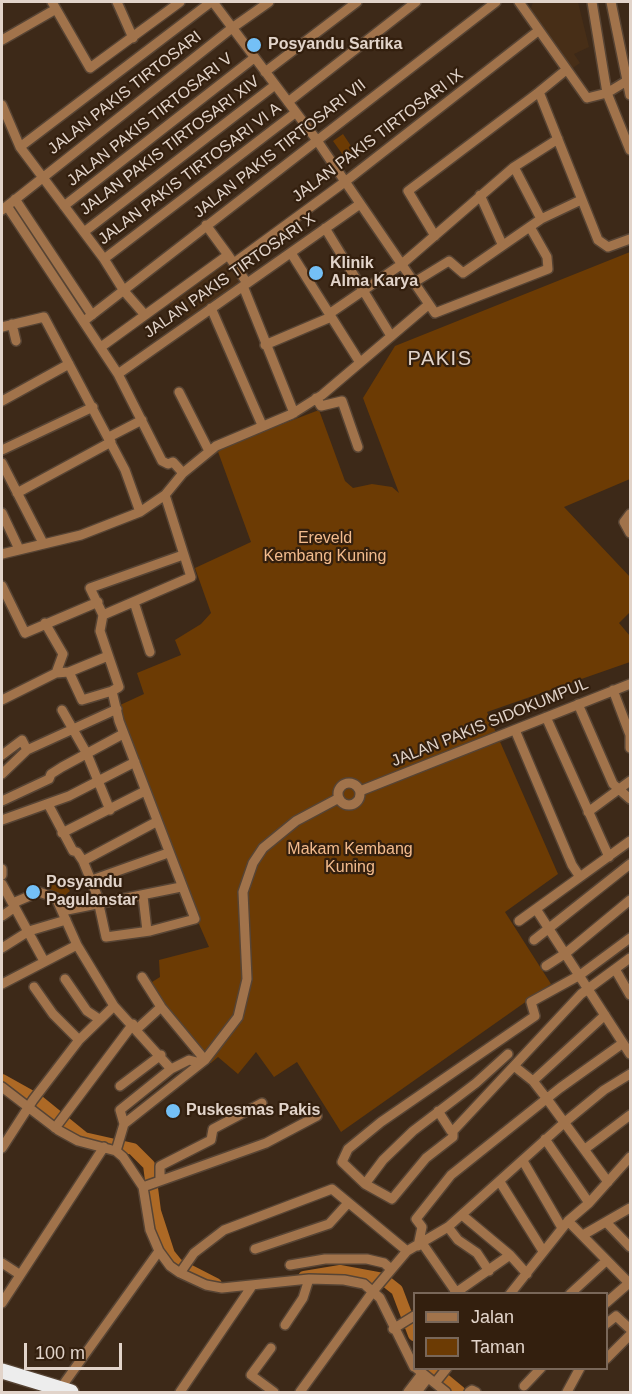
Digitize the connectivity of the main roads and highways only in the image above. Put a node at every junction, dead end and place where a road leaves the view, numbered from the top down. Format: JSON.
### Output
{"nodes":[{"id":1,"x":2,"y":1371,"type":"edge"},
{"id":2,"x":66,"y":1391,"type":"edge"}],
"edges":[{"from":1,"to":2,"type":"highway"}]}
